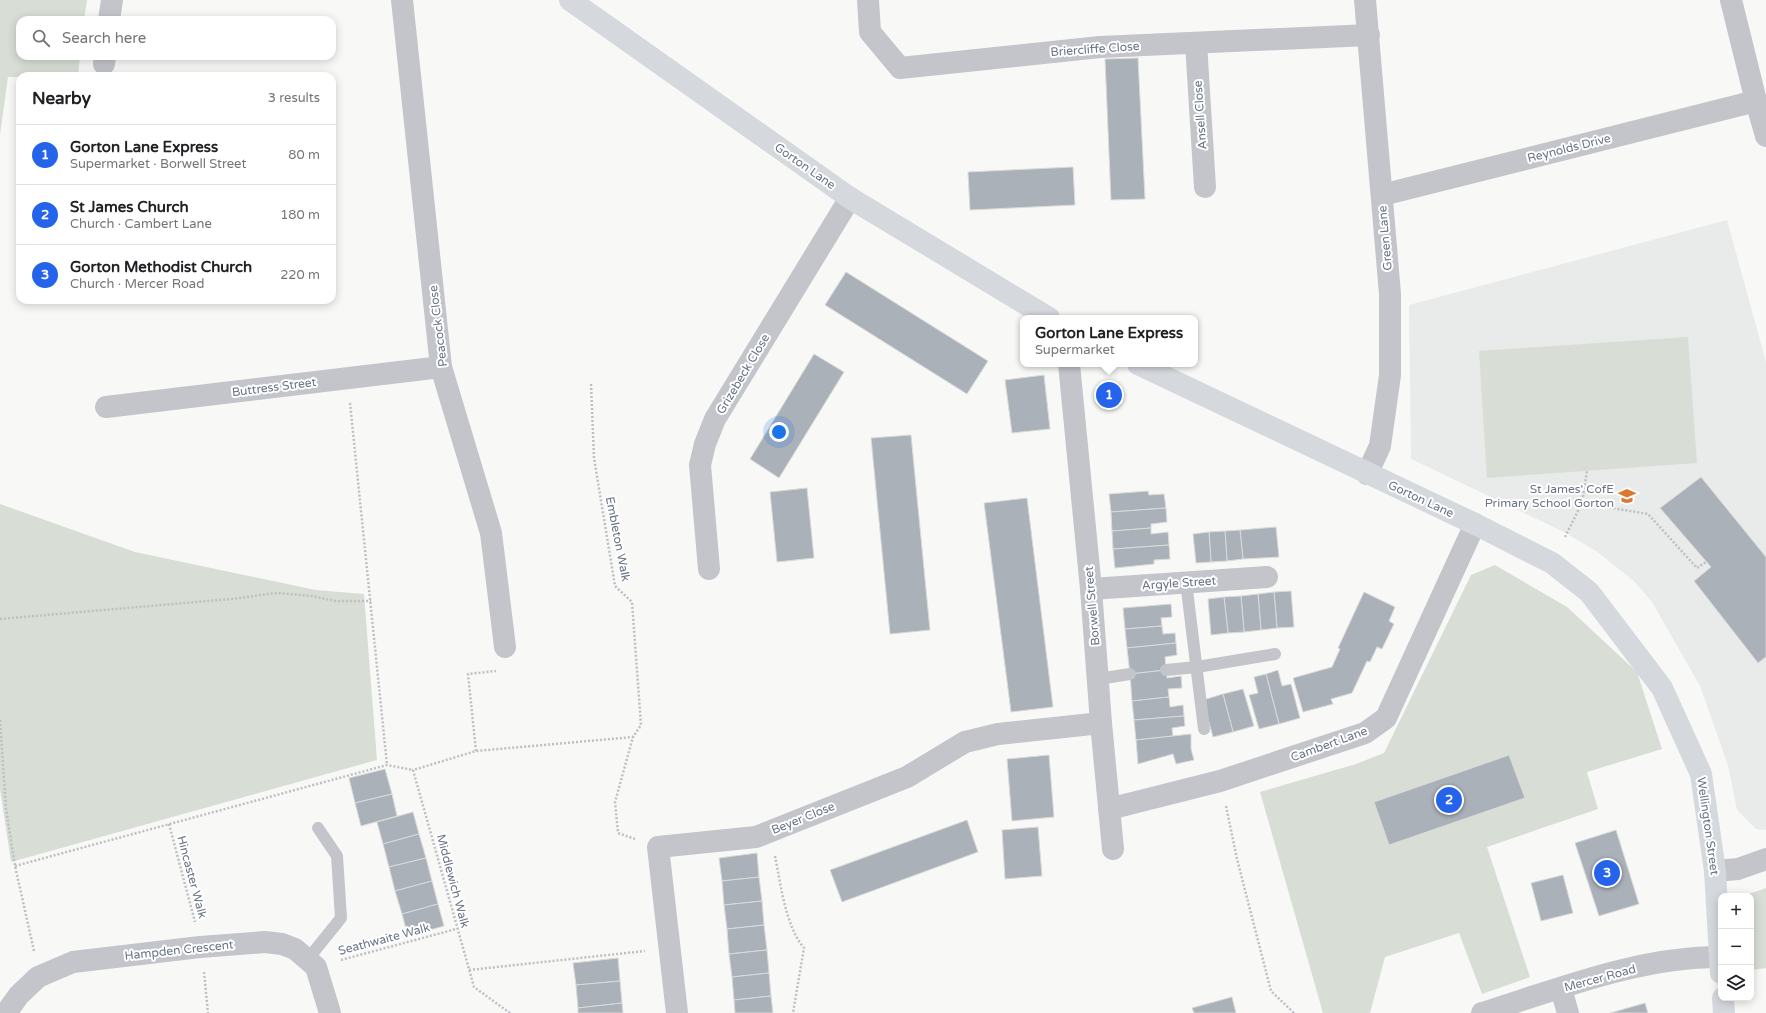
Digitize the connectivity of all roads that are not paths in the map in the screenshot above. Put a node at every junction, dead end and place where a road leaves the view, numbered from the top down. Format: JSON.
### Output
{"nodes":[{"id":1,"x":112,"y":0,"type":"edge"},
{"id":2,"x":402,"y":0,"type":"edge"},
{"id":3,"x":570,"y":0,"type":"edge"},
{"id":4,"x":868,"y":0,"type":"edge"},
{"id":5,"x":1365,"y":0,"type":"edge"},
{"id":6,"x":1731,"y":0,"type":"edge"},
{"id":7,"x":110,"y":16,"type":"edge"},
{"id":8,"x":1369,"y":35,"type":"junction"},
{"id":9,"x":1196,"y":43,"type":"junction"},
{"id":10,"x":1756,"y":100,"type":"junction"},
{"id":11,"x":1766,"y":136,"type":"edge"},
{"id":12,"x":1205,"y":187,"type":"dead end"},
{"id":13,"x":1382,"y":195,"type":"junction"},
{"id":14,"x":850,"y":198,"type":"junction"},
{"id":15,"x":1044,"y":315,"type":"edge"},
{"id":16,"x":441,"y":367,"type":"junction"},
{"id":17,"x":1069,"y":367,"type":"edge"},
{"id":18,"x":1144,"y":367,"type":"edge"},
{"id":19,"x":106,"y":407,"type":"dead end"},
{"id":20,"x":1367,"y":474,"type":"junction"},
{"id":21,"x":1475,"y":524,"type":"junction"},
{"id":22,"x":709,"y":569,"type":"dead end"},
{"id":23,"x":1267,"y":577,"type":"dead end"},
{"id":24,"x":1186,"y":582,"type":"junction"},
{"id":25,"x":1091,"y":589,"type":"junction"},
{"id":26,"x":505,"y":647,"type":"road end"},
{"id":27,"x":1275,"y":654,"type":"dead end"},
{"id":28,"x":1197,"y":667,"type":"junction"},
{"id":29,"x":1166,"y":670,"type":"dead end"},
{"id":30,"x":1130,"y":674,"type":"dead end"},
{"id":31,"x":1098,"y":679,"type":"junction"},
{"id":32,"x":1662,"y":688,"type":"joint"},
{"id":33,"x":1101,"y":723,"type":"junction"},
{"id":34,"x":1204,"y":729,"type":"dead end"},
{"id":35,"x":1109,"y":809,"type":"junction"},
{"id":36,"x":318,"y":828,"type":"dead end"},
{"id":37,"x":1113,"y":849,"type":"dead end"},
{"id":38,"x":1766,"y":860,"type":"edge"},
{"id":39,"x":1715,"y":871,"type":"junction"},
{"id":40,"x":1718,"y":929,"type":"edge"},
{"id":41,"x":312,"y":963,"type":"junction"},
{"id":42,"x":1718,"y":965,"type":"edge"},
{"id":43,"x":1561,"y":989,"type":"junction"},
{"id":44,"x":1723,"y":1001,"type":"edge"},
{"id":45,"x":5,"y":1008,"type":"edge"},
{"id":46,"x":330,"y":1013,"type":"edge"},
{"id":47,"x":677,"y":1013,"type":"edge"},
{"id":48,"x":1482,"y":1013,"type":"edge"},
{"id":49,"x":1568,"y":1013,"type":"edge"},
{"id":50,"x":1724,"y":1013,"type":"edge"}],
"edges":[{"from":1,"to":7,"type":"street"},
{"from":2,"to":16,"type":"street","name":"Peacock Close"},
{"from":3,"to":14,"type":"street","name":"Gorton Lane"},
{"from":4,"to":9,"type":"street","name":"Briercliffe Close"},
{"from":5,"to":8,"type":"street","name":"Green Lane"},
{"from":6,"to":10,"type":"street"},
{"from":8,"to":9,"type":"street","name":"Briercliffe Close"},
{"from":8,"to":13,"type":"street","name":"Green Lane"},
{"from":9,"to":12,"type":"street","name":"Ansell Close"},
{"from":10,"to":11,"type":"street"},
{"from":10,"to":13,"type":"street","name":"Reynolds Drive"},
{"from":13,"to":20,"type":"street","name":"Green Lane"},
{"from":14,"to":15,"type":"street","name":"Gorton Lane"},
{"from":14,"to":22,"type":"street","name":"Grizebeck Close"},
{"from":16,"to":19,"type":"street","name":"Buttress Street"},
{"from":16,"to":26,"type":"street","name":"Peacock Close"},
{"from":17,"to":25,"type":"street","name":"Borwell Street"},
{"from":18,"to":20,"type":"street","name":"Gorton Lane"},
{"from":20,"to":21,"type":"street","name":"Gorton Lane"},
{"from":21,"to":32,"type":"street","name":"Gorton Lane"},
{"from":21,"to":35,"type":"street","name":"Cambert Lane"},
{"from":23,"to":24,"type":"street","name":"Argyle Street"},
{"from":24,"to":25,"type":"street","name":"Argyle Street"},
{"from":24,"to":28,"type":"lane"},
{"from":25,"to":31,"type":"street","name":"Borwell Street"},
{"from":27,"to":28,"type":"lane"},
{"from":28,"to":29,"type":"lane"},
{"from":28,"to":34,"type":"lane"},
{"from":30,"to":31,"type":"lane"},
{"from":31,"to":33,"type":"street","name":"Borwell Street"},
{"from":32,"to":39,"type":"street","name":"Wellington Street"},
{"from":33,"to":35,"type":"street","name":"Borwell Street"},
{"from":33,"to":47,"type":"street","name":"Beyer Close"},
{"from":35,"to":37,"type":"street","name":"Borwell Street"},
{"from":36,"to":41,"type":"lane"},
{"from":38,"to":39,"type":"street"},
{"from":39,"to":40,"type":"street","name":"Wellington Street"},
{"from":41,"to":45,"type":"street","name":"Hampden Crescent"},
{"from":41,"to":46,"type":"street"},
{"from":42,"to":43,"type":"street","name":"Mercer Road"},
{"from":43,"to":48,"type":"street","name":"Mercer Road"},
{"from":43,"to":49,"type":"street"},
{"from":44,"to":50,"type":"street"}]}
